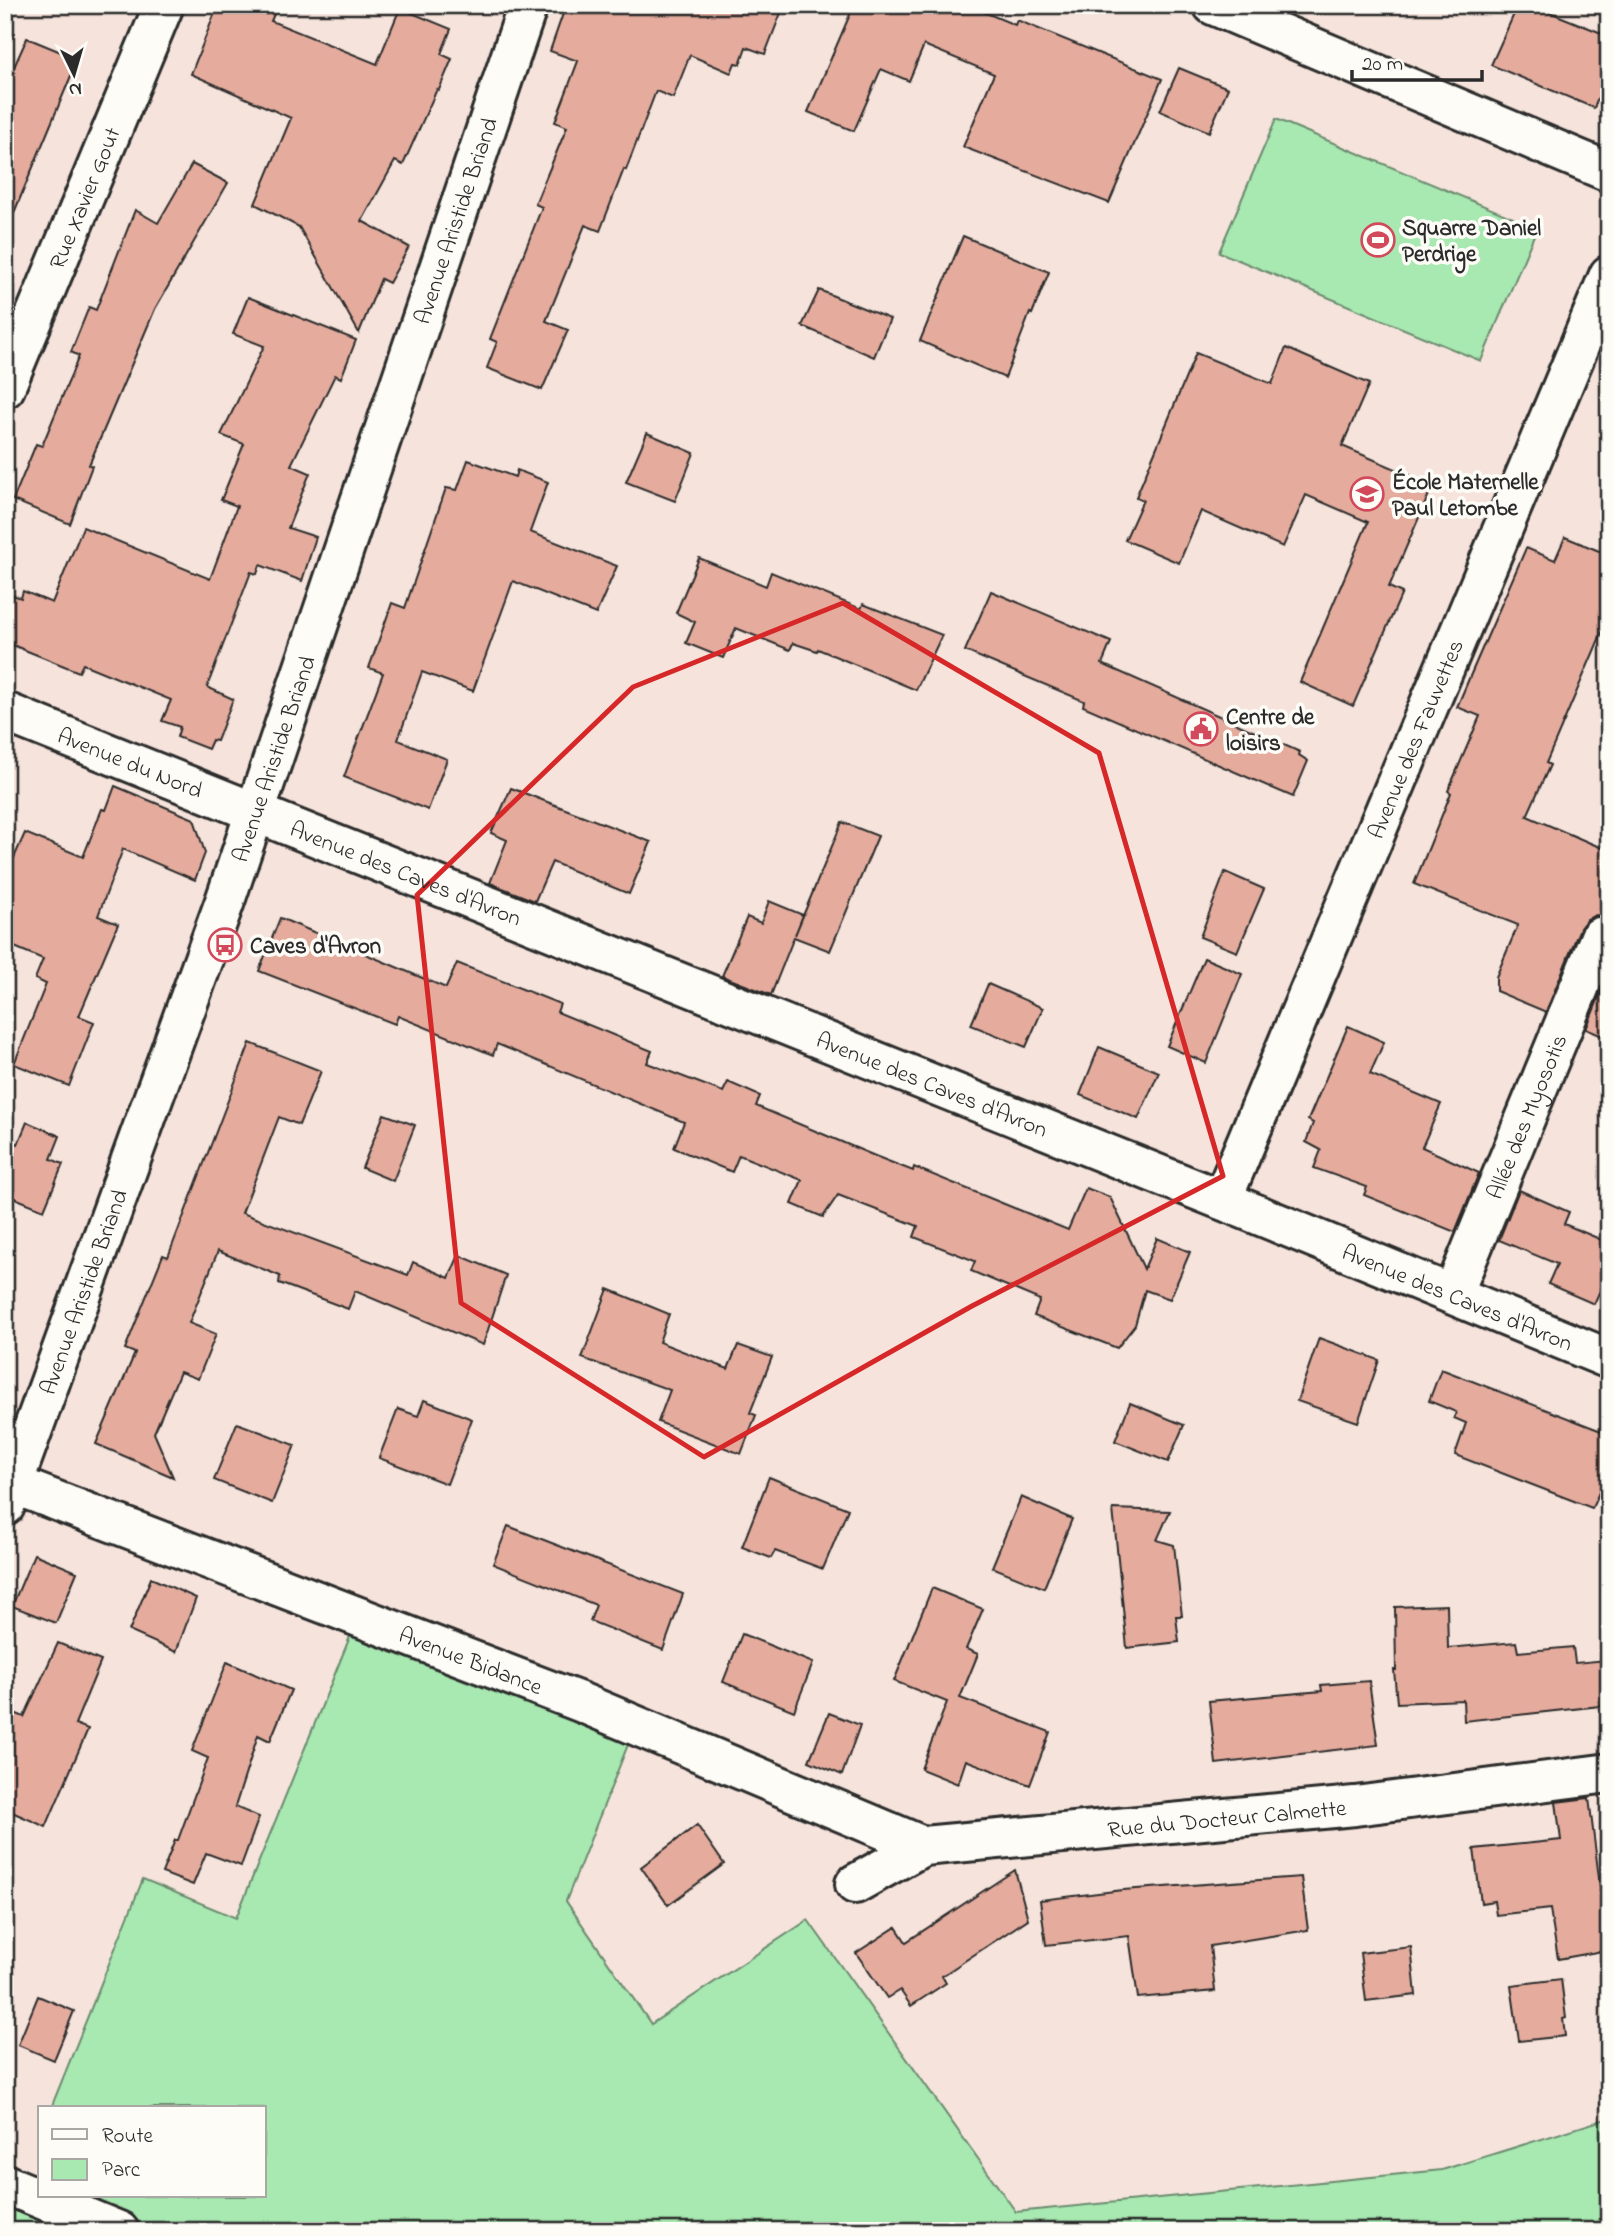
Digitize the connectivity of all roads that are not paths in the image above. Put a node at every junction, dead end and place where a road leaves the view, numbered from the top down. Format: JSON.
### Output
{"nodes":[{"id":1,"x":164,"y":5,"type":"edge"},
{"id":2,"x":528,"y":5,"type":"edge"},
{"id":3,"x":1213,"y":5,"type":"edge"},
{"id":4,"x":1609,"y":172,"type":"edge"},
{"id":5,"x":1609,"y":275,"type":"edge"},
{"id":6,"x":5,"y":388,"type":"edge"},
{"id":7,"x":5,"y":712,"type":"edge"},
{"id":8,"x":255,"y":813,"type":"junction"},
{"id":9,"x":1600,"y":937,"type":"dead end"},
{"id":10,"x":1222,"y":1200,"type":"junction"},
{"id":11,"x":1453,"y":1294,"type":"junction"},
{"id":12,"x":1609,"y":1359,"type":"edge"},
{"id":13,"x":8,"y":1490,"type":"edge"},
{"id":14,"x":1609,"y":1773,"type":"edge"},
{"id":15,"x":923,"y":1846,"type":"junction"},
{"id":16,"x":855,"y":1884,"type":"dead end"},
{"id":17,"x":5,"y":2184,"type":"edge"},
{"id":18,"x":38,"y":2198,"type":"edge"},
{"id":19,"x":39,"y":2198,"type":"edge"},
{"id":20,"x":119,"y":2231,"type":"edge"}],
"edges":[{"from":1,"to":6,"type":"street","name":"Rue Xavier Gout"},
{"from":2,"to":8,"type":"street","name":"Avenue Aristide Briand"},
{"from":3,"to":4,"type":"street"},
{"from":5,"to":10,"type":"street","name":"Avenue des Fauvettes"},
{"from":7,"to":8,"type":"street","name":"Avenue du Nord"},
{"from":8,"to":10,"type":"street","name":"Avenue des Caves d'Avron"},
{"from":8,"to":13,"type":"street","name":"Avenue Aristide Briand"},
{"from":9,"to":11,"type":"street","name":"Allée des Myosotis"},
{"from":10,"to":11,"type":"street","name":"Avenue des Caves d'Avron"},
{"from":11,"to":12,"type":"street","name":"Avenue des Caves d'Avron"},
{"from":13,"to":15,"type":"street","name":"Avenue Bidance"},
{"from":14,"to":15,"type":"street","name":"Rue du Docteur Calmette"},
{"from":15,"to":16,"type":"street","name":"Rue du Docteur Calmette"},
{"from":17,"to":18,"type":"street"},
{"from":19,"to":20,"type":"street"}]}
